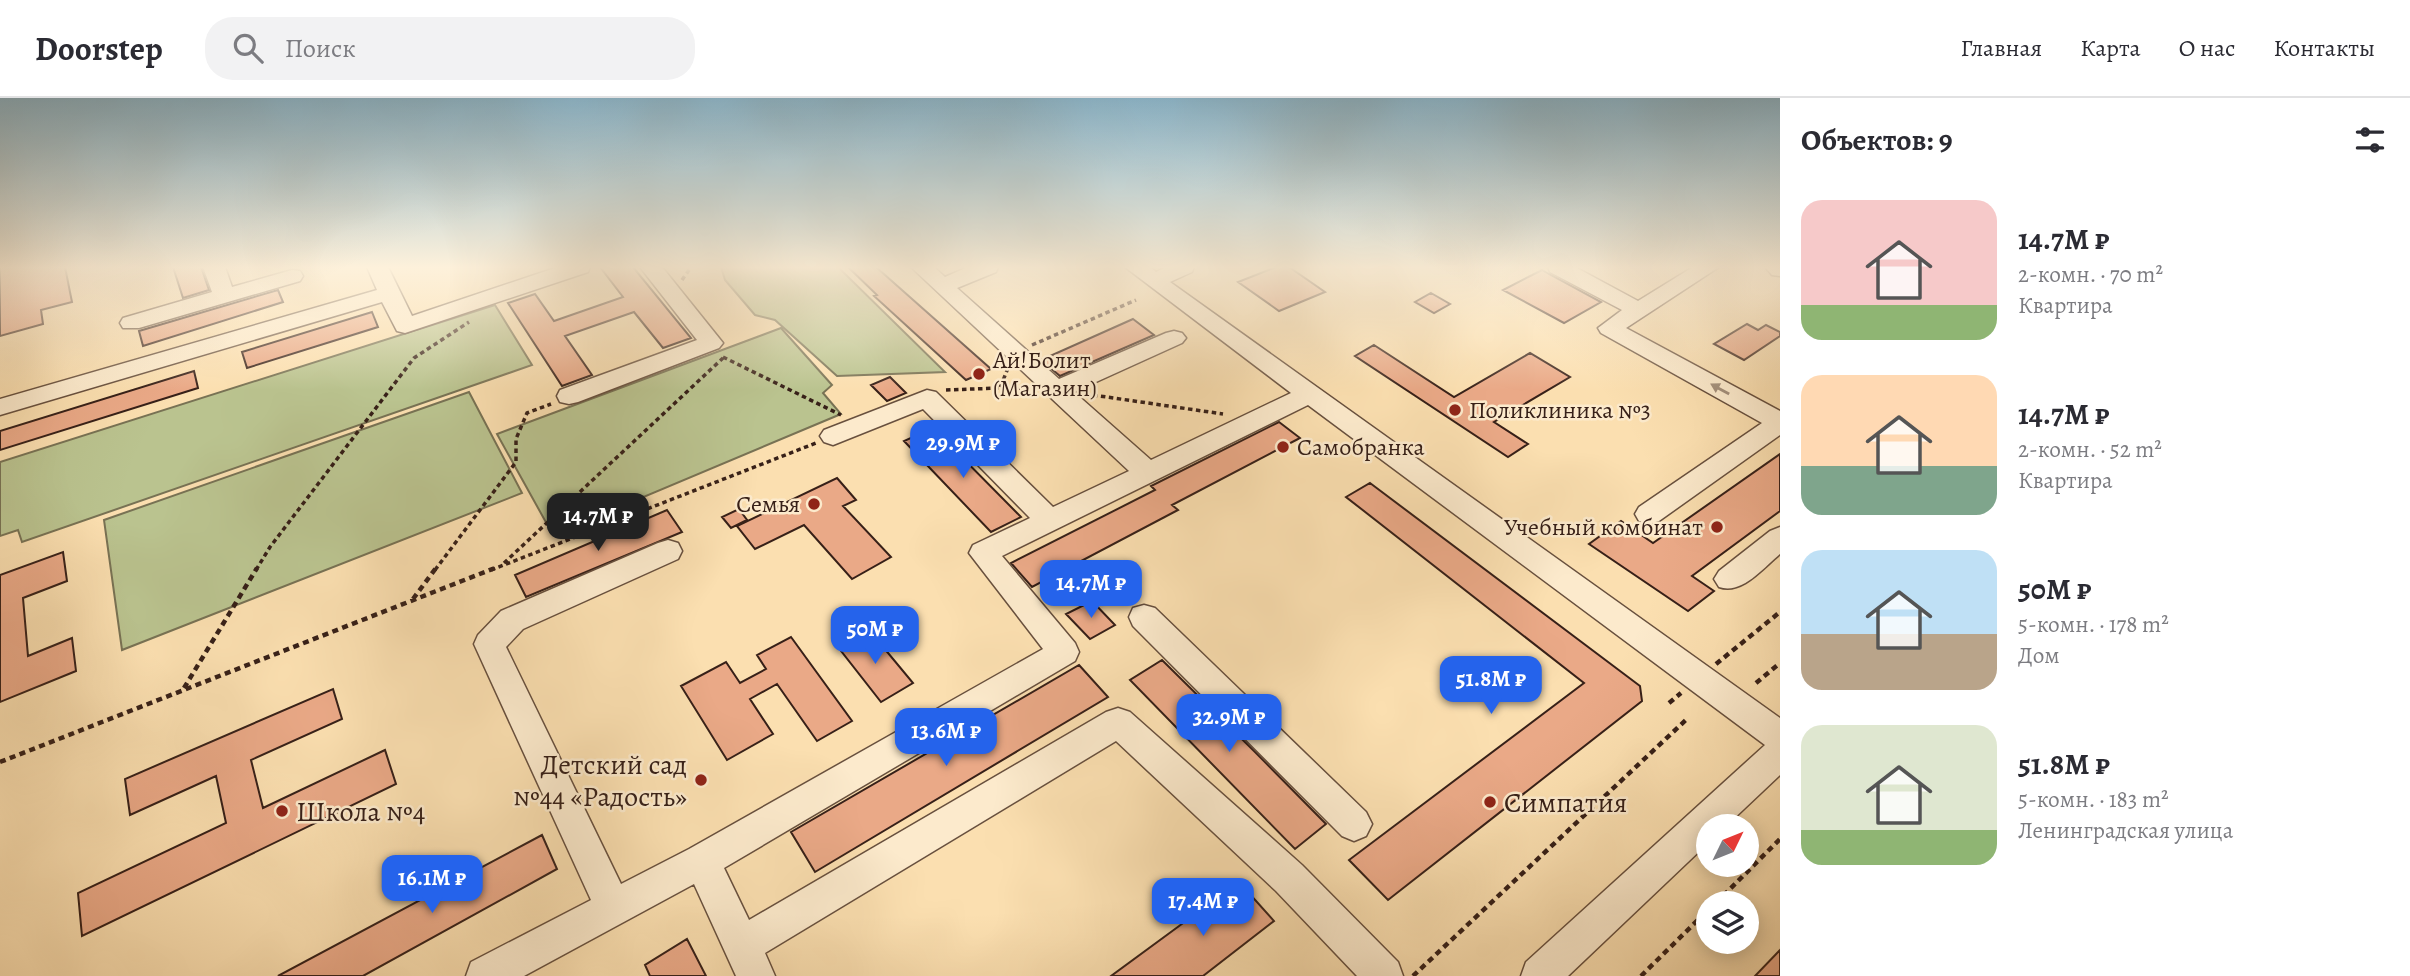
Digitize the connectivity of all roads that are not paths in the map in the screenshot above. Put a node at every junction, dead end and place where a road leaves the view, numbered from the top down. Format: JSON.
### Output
{"nodes":[{"id":1,"x":183,"y":308,"type":"edge"},
{"id":2,"x":338,"y":308,"type":"edge"},
{"id":3,"x":396,"y":308,"type":"edge"},
{"id":4,"x":458,"y":308,"type":"edge"},
{"id":5,"x":683,"y":308,"type":"edge"},
{"id":6,"x":966,"y":308,"type":"edge"},
{"id":7,"x":1180,"y":308,"type":"edge"},
{"id":8,"x":1635,"y":308,"type":"edge"},
{"id":9,"x":1641,"y":308,"type":"edge"},
{"id":10,"x":1638,"y":310,"type":"junction"},
{"id":11,"x":131,"y":323,"type":"dead end"},
{"id":12,"x":1174,"y":338,"type":"dead end"},
{"id":13,"x":1056,"y":390,"type":"junction"},
{"id":14,"x":1310,"y":394,"type":"junction"},
{"id":15,"x":569,"y":396,"type":"road end"},
{"id":16,"x":0,"y":407,"type":"edge"},
{"id":17,"x":1780,"y":422,"type":"edge"},
{"id":18,"x":833,"y":436,"type":"road end"},
{"id":19,"x":1148,"y":473,"type":"junction"},
{"id":20,"x":1649,"y":514,"type":"dead end"},
{"id":21,"x":1050,"y":521,"type":"junction"},
{"id":22,"x":1780,"y":538,"type":"edge"},
{"id":23,"x":668,"y":551,"type":"dead end"},
{"id":24,"x":1730,"y":579,"type":"dead end"},
{"id":25,"x":1144,"y":617,"type":"dead end"},
{"id":26,"x":1780,"y":737,"type":"edge"},
{"id":27,"x":1780,"y":753,"type":"edge"},
{"id":28,"x":1354,"y":824,"type":"dead end"},
{"id":29,"x":702,"y":861,"type":"junction"},
{"id":30,"x":614,"y":909,"type":"junction"},
{"id":31,"x":749,"y":961,"type":"edge"},
{"id":32,"x":1408,"y":975,"type":"edge"},
{"id":33,"x":485,"y":976,"type":"edge"},
{"id":34,"x":1541,"y":976,"type":"edge"}],
"edges":[{"from":1,"to":11,"type":"street"},
{"from":2,"to":16,"type":"street"},
{"from":3,"to":4,"type":"street"},
{"from":5,"to":15,"type":"street"},
{"from":6,"to":13,"type":"street"},
{"from":7,"to":14,"type":"street"},
{"from":8,"to":10,"type":"street"},
{"from":9,"to":10,"type":"street"},
{"from":17,"to":10,"type":"street","one_way":true},
{"from":12,"to":13,"type":"street"},
{"from":13,"to":19,"type":"street"},
{"from":14,"to":19,"type":"street"},
{"from":14,"to":26,"type":"street"},
{"from":17,"to":20,"type":"street"},
{"from":18,"to":21,"type":"street"},
{"from":19,"to":21,"type":"street"},
{"from":21,"to":29,"type":"street"},
{"from":22,"to":24,"type":"street"},
{"from":23,"to":30,"type":"street"},
{"from":25,"to":28,"type":"street"},
{"from":27,"to":34,"type":"street"},
{"from":29,"to":30,"type":"street"},
{"from":29,"to":31,"type":"street"},
{"from":30,"to":33,"type":"street"},
{"from":31,"to":32,"type":"street"}]}
